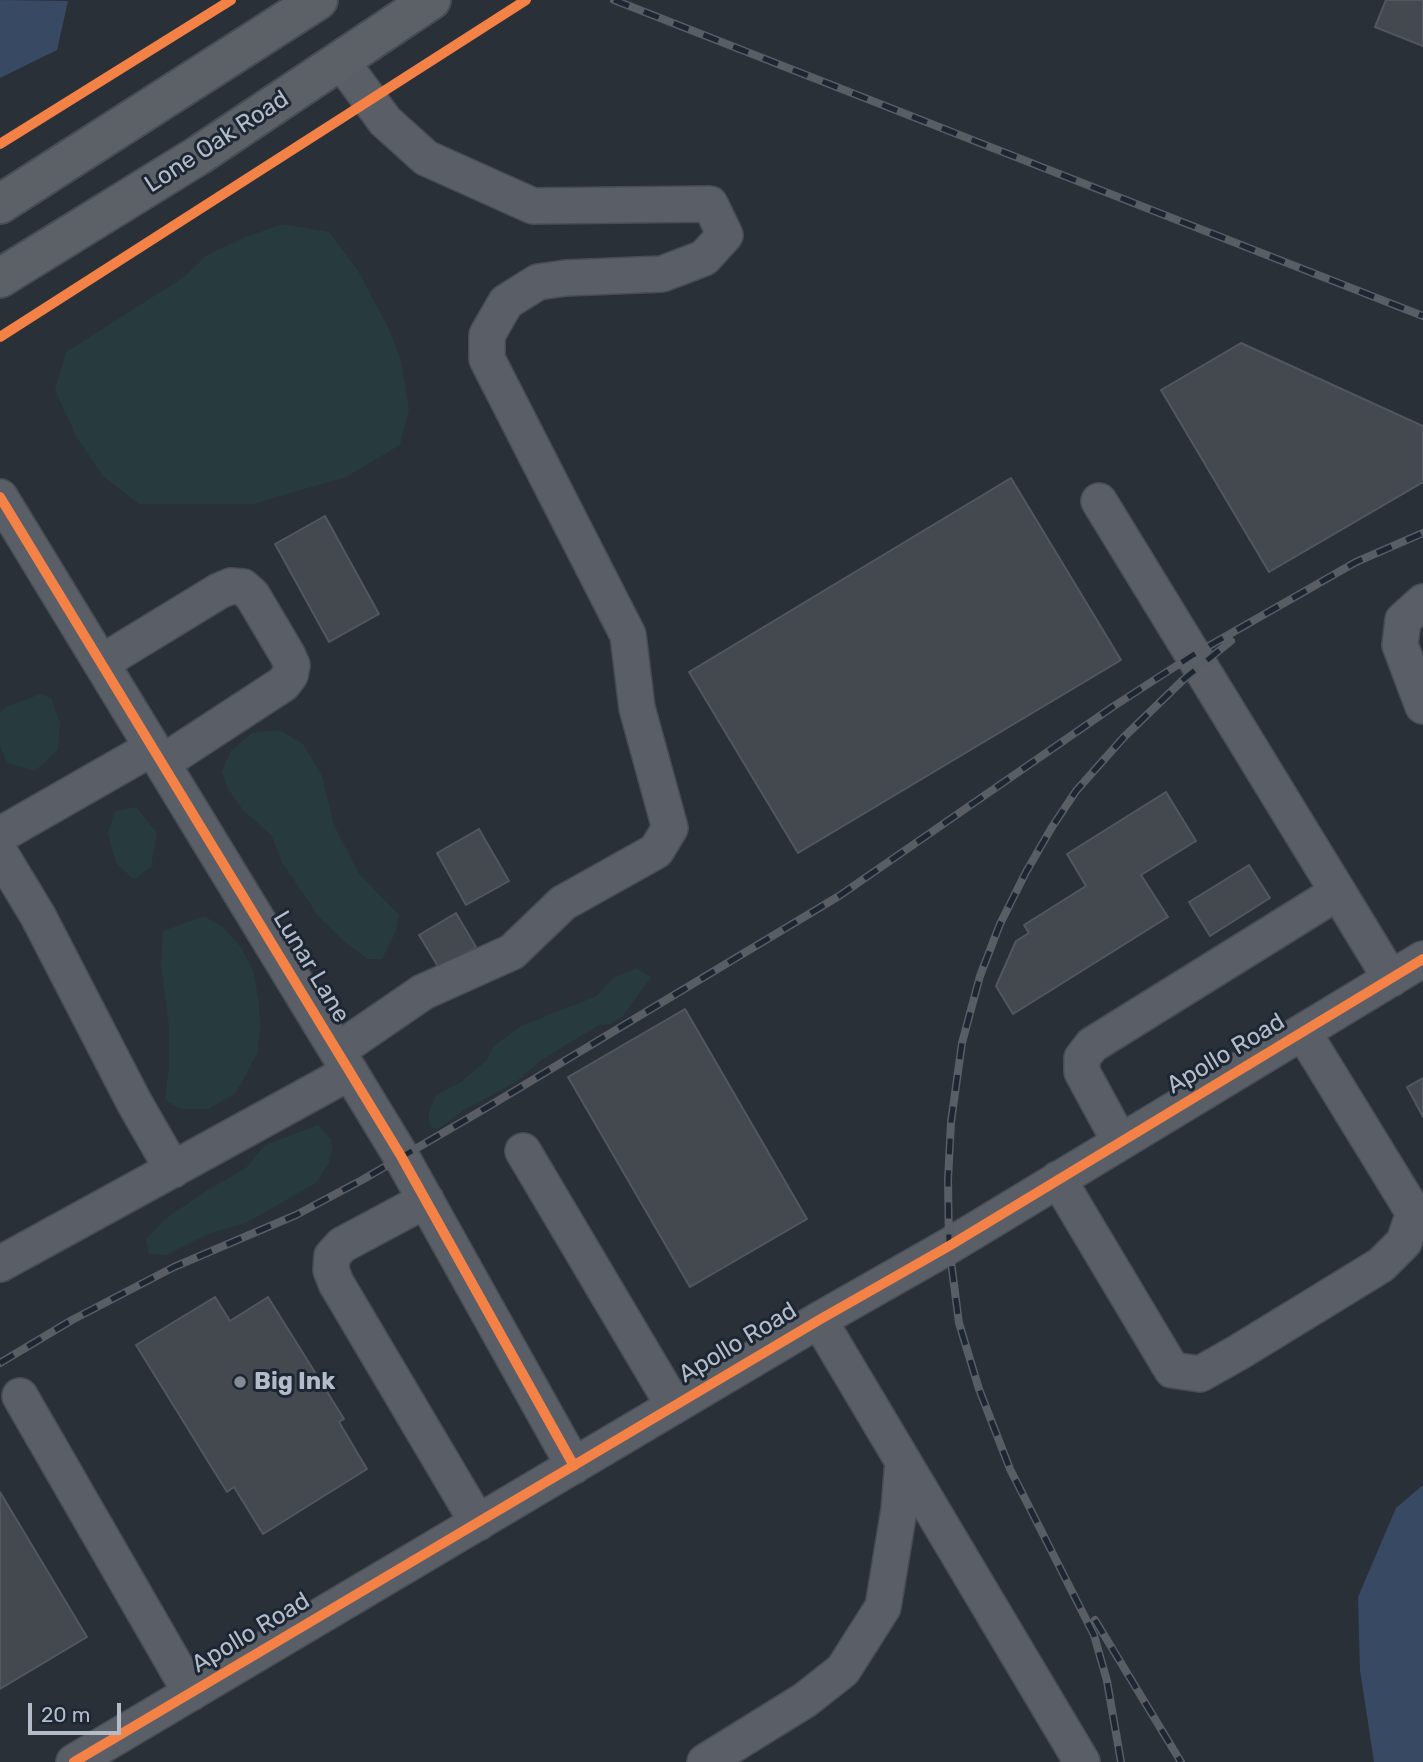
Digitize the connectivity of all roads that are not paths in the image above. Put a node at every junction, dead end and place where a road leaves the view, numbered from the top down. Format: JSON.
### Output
{"nodes":[{"id":1,"x":318,"y":0,"type":"edge"},
{"id":2,"x":431,"y":0,"type":"edge"},
{"id":3,"x":341,"y":61,"type":"junction"},
{"id":4,"x":0,"y":204,"type":"edge"},
{"id":5,"x":0,"y":278,"type":"edge"},
{"id":6,"x":0,"y":497,"type":"edge"},
{"id":7,"x":1099,"y":501,"type":"dead end"},
{"id":8,"x":1423,"y":602,"type":"edge"},
{"id":9,"x":101,"y":663,"type":"junction"},
{"id":10,"x":1423,"y":706,"type":"edge"},
{"id":11,"x":157,"y":755,"type":"junction"},
{"id":12,"x":0,"y":835,"type":"edge"},
{"id":13,"x":0,"y":853,"type":"edge"},
{"id":14,"x":1338,"y":892,"type":"junction"},
{"id":15,"x":1423,"y":960,"type":"edge"},
{"id":16,"x":1391,"y":979,"type":"junction"},
{"id":17,"x":1303,"y":1032,"type":"junction"},
{"id":18,"x":344,"y":1062,"type":"junction"},
{"id":19,"x":1120,"y":1142,"type":"junction"},
{"id":20,"x":523,"y":1151,"type":"dead end"},
{"id":21,"x":173,"y":1170,"type":"junction"},
{"id":22,"x":1058,"y":1180,"type":"junction"},
{"id":23,"x":426,"y":1200,"type":"junction"},
{"id":24,"x":0,"y":1264,"type":"edge"},
{"id":25,"x":819,"y":1320,"type":"junction"},
{"id":26,"x":20,"y":1396,"type":"dead end"},
{"id":27,"x":674,"y":1406,"type":"junction"},
{"id":28,"x":904,"y":1461,"type":"junction"},
{"id":29,"x":574,"y":1466,"type":"junction"},
{"id":30,"x":478,"y":1523,"type":"junction"},
{"id":31,"x":191,"y":1693,"type":"junction"},
{"id":32,"x":95,"y":1757,"type":"edge"},
{"id":33,"x":705,"y":1762,"type":"edge"},
{"id":34,"x":1082,"y":1762,"type":"edge"}],
"edges":[{"from":1,"to":4,"type":"main road"},
{"from":2,"to":3,"type":"main road","name":"Lone Oak Road"},
{"from":3,"to":5,"type":"main road","name":"Lone Oak Road"},
{"from":3,"to":18,"type":"street"},
{"from":6,"to":9,"type":"street","name":"Lunar Lane"},
{"from":7,"to":14,"type":"street"},
{"from":8,"to":10,"type":"street"},
{"from":9,"to":11,"type":"street","name":"Lunar Lane"},
{"from":9,"to":11,"type":"street"},
{"from":11,"to":12,"type":"street"},
{"from":11,"to":18,"type":"street","name":"Lunar Lane"},
{"from":13,"to":21,"type":"street"},
{"from":14,"to":16,"type":"street"},
{"from":14,"to":19,"type":"street"},
{"from":15,"to":16,"type":"street","name":"Apollo Road"},
{"from":16,"to":17,"type":"street","name":"Apollo Road"},
{"from":17,"to":19,"type":"street","name":"Apollo Road"},
{"from":17,"to":22,"type":"street"},
{"from":18,"to":21,"type":"street"},
{"from":18,"to":23,"type":"street","name":"Lunar Lane"},
{"from":19,"to":22,"type":"street","name":"Apollo Road"},
{"from":20,"to":27,"type":"street"},
{"from":21,"to":24,"type":"street"},
{"from":22,"to":25,"type":"street","name":"Apollo Road"},
{"from":23,"to":29,"type":"street","name":"Lunar Lane"},
{"from":23,"to":30,"type":"street"},
{"from":25,"to":27,"type":"street","name":"Apollo Road"},
{"from":25,"to":28,"type":"street"},
{"from":26,"to":31,"type":"street"},
{"from":27,"to":29,"type":"street","name":"Apollo Road"},
{"from":28,"to":33,"type":"street"},
{"from":28,"to":34,"type":"street"},
{"from":29,"to":30,"type":"street","name":"Apollo Road"},
{"from":30,"to":31,"type":"street","name":"Apollo Road"},
{"from":31,"to":32,"type":"street","name":"Apollo Road"}]}
